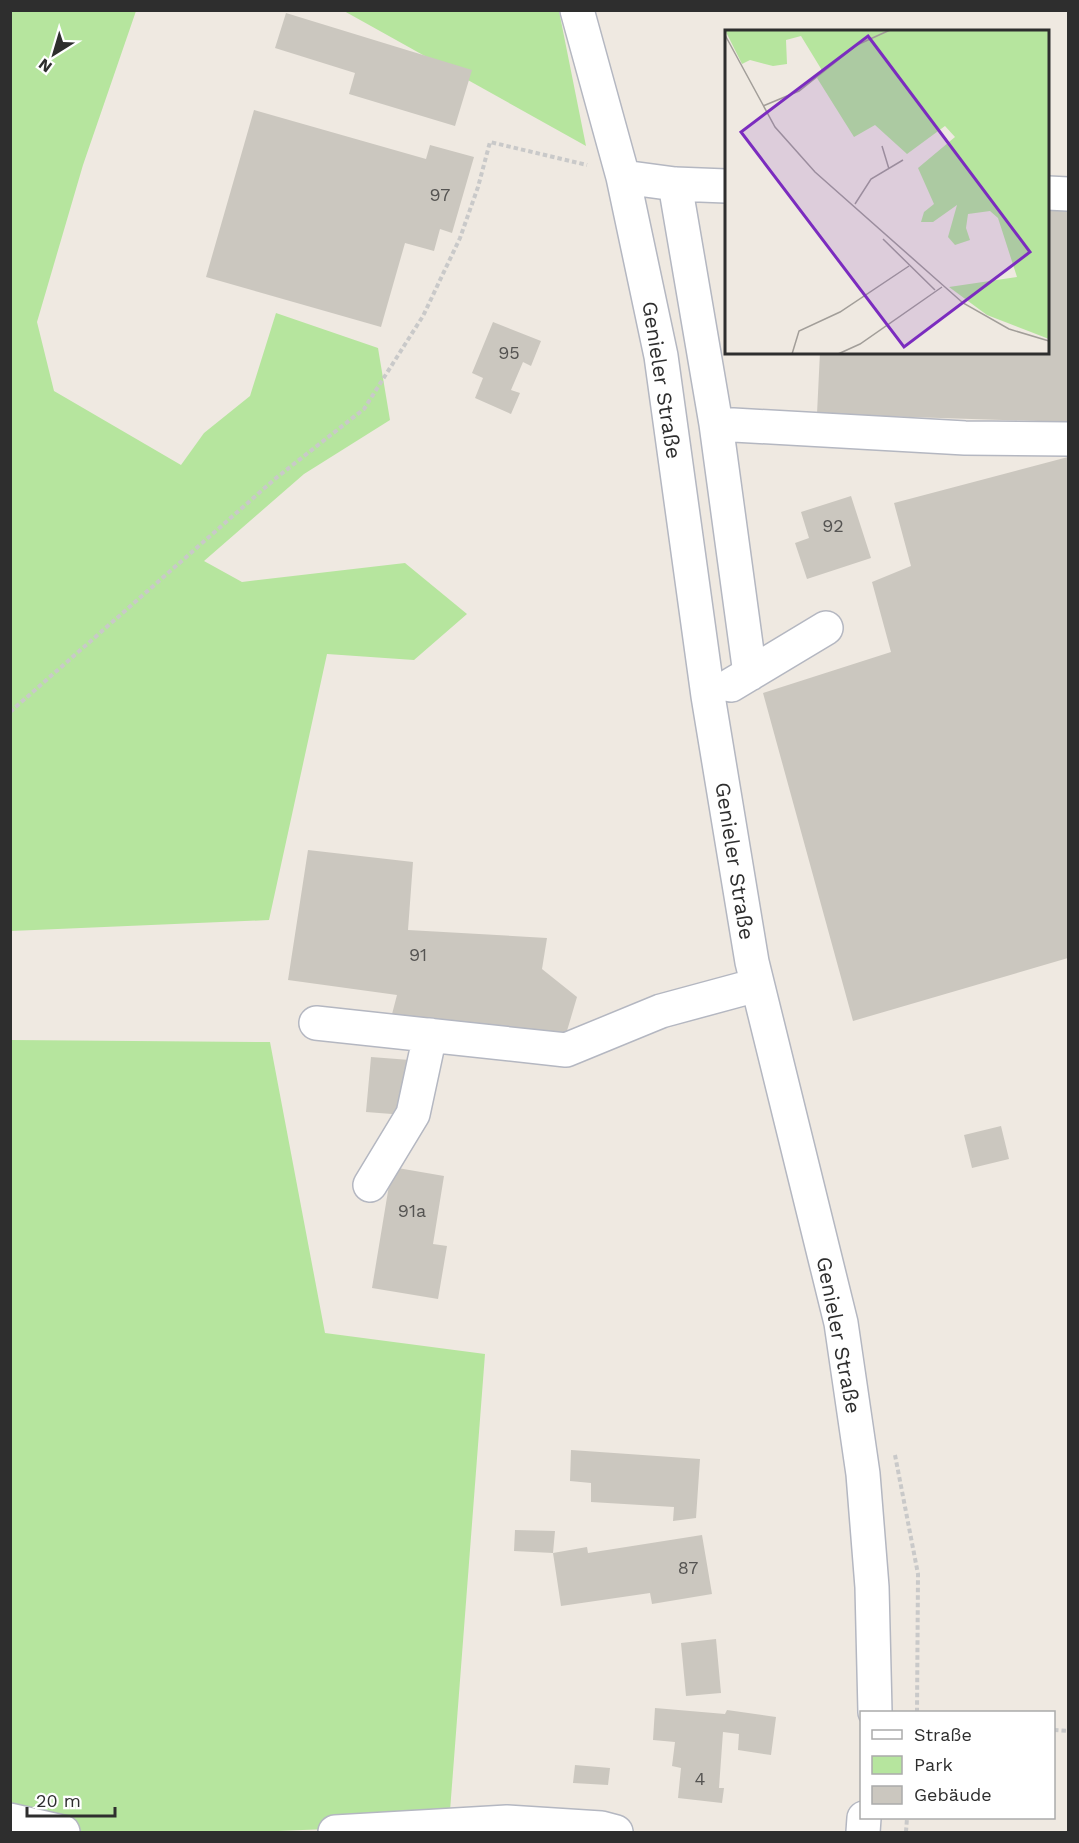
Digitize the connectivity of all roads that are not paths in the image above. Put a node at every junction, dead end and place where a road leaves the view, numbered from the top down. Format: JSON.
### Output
{"nodes":[{"id":1,"x":577,"y":10,"type":"edge"},
{"id":2,"x":623,"y":177,"type":"junction"},
{"id":3,"x":675,"y":184,"type":"junction"},
{"id":4,"x":725,"y":186,"type":"edge"},
{"id":5,"x":1049,"y":193,"type":"edge"},
{"id":6,"x":1068,"y":194,"type":"edge"},
{"id":7,"x":716,"y":424,"type":"junction"},
{"id":8,"x":1068,"y":439,"type":"edge"},
{"id":9,"x":826,"y":628,"type":"dead end"},
{"id":10,"x":750,"y":674,"type":"junction"},
{"id":11,"x":708,"y":696,"type":"junction"},
{"id":12,"x":758,"y":985,"type":"junction"},
{"id":13,"x":316,"y":1023,"type":"dead end"},
{"id":14,"x":430,"y":1035,"type":"junction"},
{"id":15,"x":370,"y":1185,"type":"dead end"},
{"id":16,"x":875,"y":1711,"type":"edge"},
{"id":17,"x":10,"y":1820,"type":"edge"},
{"id":18,"x":63,"y":1833,"type":"edge"},
{"id":19,"x":335,"y":1833,"type":"edge"},
{"id":20,"x":616,"y":1833,"type":"edge"}],
"edges":[{"from":1,"to":2,"type":"street","name":"Genieler Straße"},
{"from":2,"to":3,"type":"street"},
{"from":2,"to":11,"type":"street","name":"Genieler Straße"},
{"from":3,"to":4,"type":"street"},
{"from":3,"to":7,"type":"street"},
{"from":5,"to":6,"type":"street"},
{"from":7,"to":8,"type":"street"},
{"from":7,"to":10,"type":"street"},
{"from":9,"to":10,"type":"street"},
{"from":10,"to":11,"type":"street"},
{"from":11,"to":12,"type":"street","name":"Genieler Straße"},
{"from":12,"to":14,"type":"street"},
{"from":12,"to":16,"type":"street","name":"Genieler Straße"},
{"from":13,"to":14,"type":"street"},
{"from":14,"to":15,"type":"street"},
{"from":17,"to":18,"type":"street"},
{"from":19,"to":20,"type":"street"}]}
